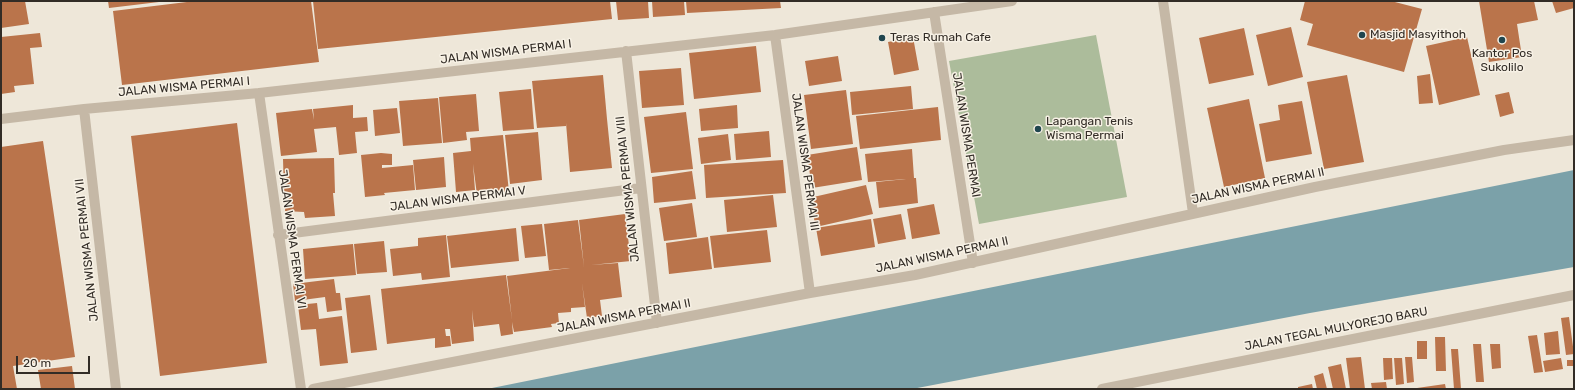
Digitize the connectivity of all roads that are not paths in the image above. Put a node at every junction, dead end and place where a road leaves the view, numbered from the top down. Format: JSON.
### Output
{"nodes":[{"id":1,"x":1012,"y":1,"type":"edge"},
{"id":2,"x":1163,"y":1,"type":"edge"},
{"id":3,"x":934,"y":12,"type":"junction"},
{"id":4,"x":775,"y":35,"type":"junction"},
{"id":5,"x":626,"y":51,"type":"junction"},
{"id":6,"x":259,"y":93,"type":"junction"},
{"id":7,"x":84,"y":109,"type":"junction"},
{"id":8,"x":1,"y":119,"type":"edge"},
{"id":9,"x":1574,"y":140,"type":"edge"},
{"id":10,"x":641,"y":188,"type":"junction"},
{"id":11,"x":1193,"y":213,"type":"junction"},
{"id":12,"x":278,"y":235,"type":"junction"},
{"id":13,"x":973,"y":263,"type":"junction"},
{"id":14,"x":810,"y":293,"type":"junction"},
{"id":15,"x":1574,"y":295,"type":"edge"},
{"id":16,"x":657,"y":323,"type":"junction"},
{"id":17,"x":116,"y":389,"type":"edge"},
{"id":18,"x":301,"y":389,"type":"edge"},
{"id":19,"x":313,"y":389,"type":"edge"},
{"id":20,"x":1102,"y":389,"type":"edge"}],
"edges":[{"from":1,"to":3,"type":"street","name":"JALAN WISMA PERMAI I"},
{"from":2,"to":11,"type":"street"},
{"from":3,"to":4,"type":"street","name":"JALAN WISMA PERMAI I"},
{"from":3,"to":13,"type":"street","name":"JALAN WISMA PERMAI"},
{"from":4,"to":5,"type":"street","name":"JALAN WISMA PERMAI I"},
{"from":4,"to":14,"type":"street","name":"JALAN WISMA PERMAI III"},
{"from":5,"to":6,"type":"street","name":"JALAN WISMA PERMAI I"},
{"from":5,"to":10,"type":"street","name":"JALAN WISMA PERMAI VIII"},
{"from":6,"to":7,"type":"street","name":"JALAN WISMA PERMAI I"},
{"from":6,"to":12,"type":"street","name":"JALAN WISMA PERMAI VI"},
{"from":7,"to":8,"type":"street","name":"JALAN WISMA PERMAI I"},
{"from":7,"to":17,"type":"street","name":"JALAN WISMA PERMAI VII"},
{"from":9,"to":11,"type":"street","name":"JALAN WISMA PERMAI II"},
{"from":10,"to":12,"type":"street","name":"JALAN WISMA PERMAI V"},
{"from":10,"to":16,"type":"street","name":"JALAN WISMA PERMAI VIII"},
{"from":11,"to":13,"type":"street","name":"JALAN WISMA PERMAI II"},
{"from":12,"to":18,"type":"street","name":"JALAN WISMA PERMAI VI"},
{"from":13,"to":14,"type":"street","name":"JALAN WISMA PERMAI II"},
{"from":14,"to":16,"type":"street","name":"JALAN WISMA PERMAI II"},
{"from":15,"to":20,"type":"street","name":"JALAN TEGAL MULYOREJO BARU"},
{"from":16,"to":19,"type":"street","name":"JALAN WISMA PERMAI II"}]}
